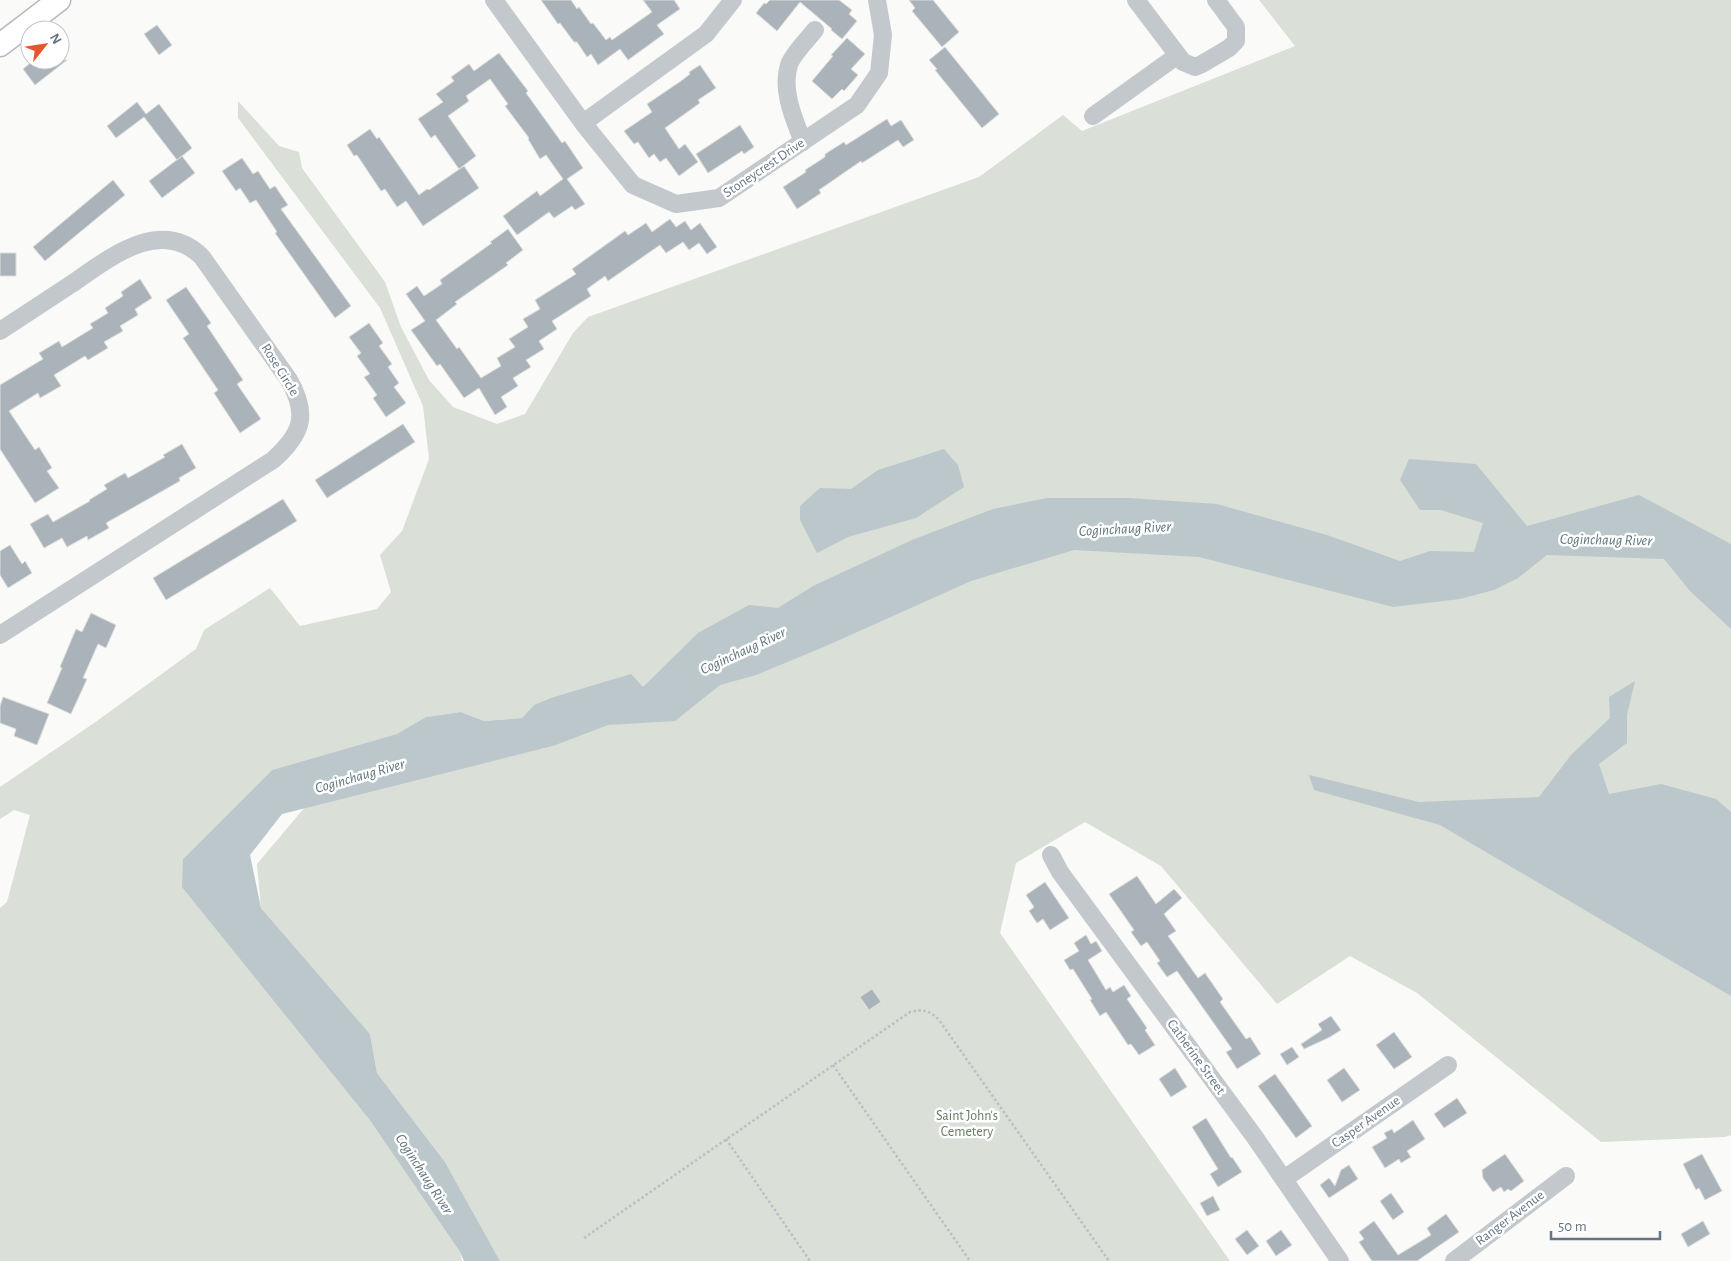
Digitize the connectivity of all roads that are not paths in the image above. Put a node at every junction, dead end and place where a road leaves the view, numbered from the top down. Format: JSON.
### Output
{"nodes":[{"id":1,"x":59,"y":0,"type":"edge"},
{"id":2,"x":494,"y":0,"type":"edge"},
{"id":3,"x":732,"y":0,"type":"edge"},
{"id":4,"x":877,"y":0,"type":"edge"},
{"id":5,"x":1136,"y":0,"type":"edge"},
{"id":6,"x":1216,"y":0,"type":"edge"},
{"id":7,"x":815,"y":30,"type":"dead end"},
{"id":8,"x":0,"y":45,"type":"edge"},
{"id":9,"x":1178,"y":56,"type":"junction"},
{"id":10,"x":1093,"y":116,"type":"dead end"},
{"id":11,"x":583,"y":123,"type":"junction"},
{"id":12,"x":803,"y":142,"type":"junction"},
{"id":13,"x":0,"y":331,"type":"edge"},
{"id":14,"x":0,"y":635,"type":"edge"},
{"id":15,"x":1051,"y":855,"type":"dead end"},
{"id":16,"x":1448,"y":1065,"type":"dead end"},
{"id":17,"x":1566,"y":1176,"type":"dead end"},
{"id":18,"x":1284,"y":1179,"type":"junction"},
{"id":19,"x":1340,"y":1261,"type":"edge"},
{"id":20,"x":1454,"y":1261,"type":"edge"}],
"edges":[{"from":1,"to":8,"type":"main road"},
{"from":2,"to":11,"type":"street","name":"Stoneycrest Drive"},
{"from":3,"to":11,"type":"street"},
{"from":4,"to":12,"type":"street","name":"Stoneycrest Drive"},
{"from":5,"to":9,"type":"street"},
{"from":6,"to":9,"type":"street"},
{"from":7,"to":12,"type":"street"},
{"from":9,"to":10,"type":"street"},
{"from":11,"to":12,"type":"street","name":"Stoneycrest Drive"},
{"from":13,"to":14,"type":"street","name":"Rose Circle"},
{"from":15,"to":18,"type":"street","name":"Catherine Street"},
{"from":16,"to":18,"type":"street","name":"Casper Avenue"},
{"from":17,"to":20,"type":"street","name":"Ranger Avenue"},
{"from":18,"to":19,"type":"street","name":"Catherine Street"}]}
